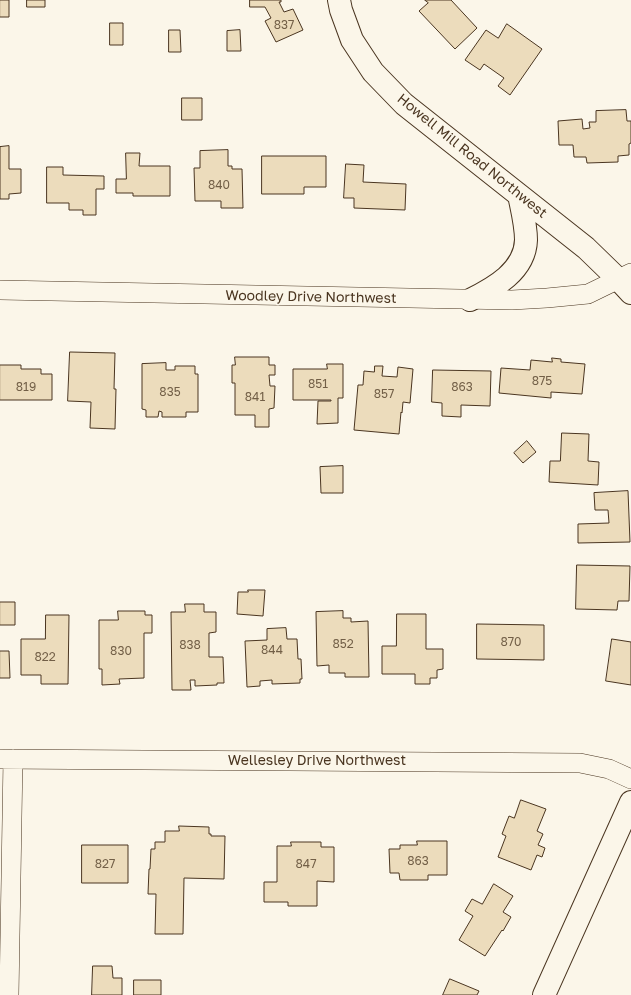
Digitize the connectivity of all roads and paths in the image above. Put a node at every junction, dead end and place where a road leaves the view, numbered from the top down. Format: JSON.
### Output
{"nodes":[{"id":1,"x":339,"y":0,"type":"edge"},
{"id":2,"x":519,"y":195,"type":"junction"},
{"id":3,"x":627,"y":282,"type":"edge"},
{"id":4,"x":0,"y":290,"type":"edge"},
{"id":5,"x":470,"y":300,"type":"junction"},
{"id":6,"x":7,"y":759,"type":"edge"},
{"id":7,"x":631,"y":779,"type":"edge"},
{"id":8,"x":631,"y":802,"type":"edge"},
{"id":9,"x":9,"y":995,"type":"edge"},
{"id":10,"x":544,"y":995,"type":"edge"}],
"edges":[{"from":1,"to":2,"type":"main road","name":"Howell Mill Road Northwest"},
{"from":2,"to":3,"type":"main road","name":"Howell Mill Road Northwest"},
{"from":2,"to":5,"type":"main road"},
{"from":3,"to":5,"type":"street","name":"Woodley Drive Northwest"},
{"from":4,"to":5,"type":"street","name":"Woodley Drive Northwest"},
{"from":6,"to":7,"type":"street","name":"Wellesley Drive Northwest"},
{"from":6,"to":9,"type":"street"},
{"from":8,"to":10,"type":"main road"}]}
